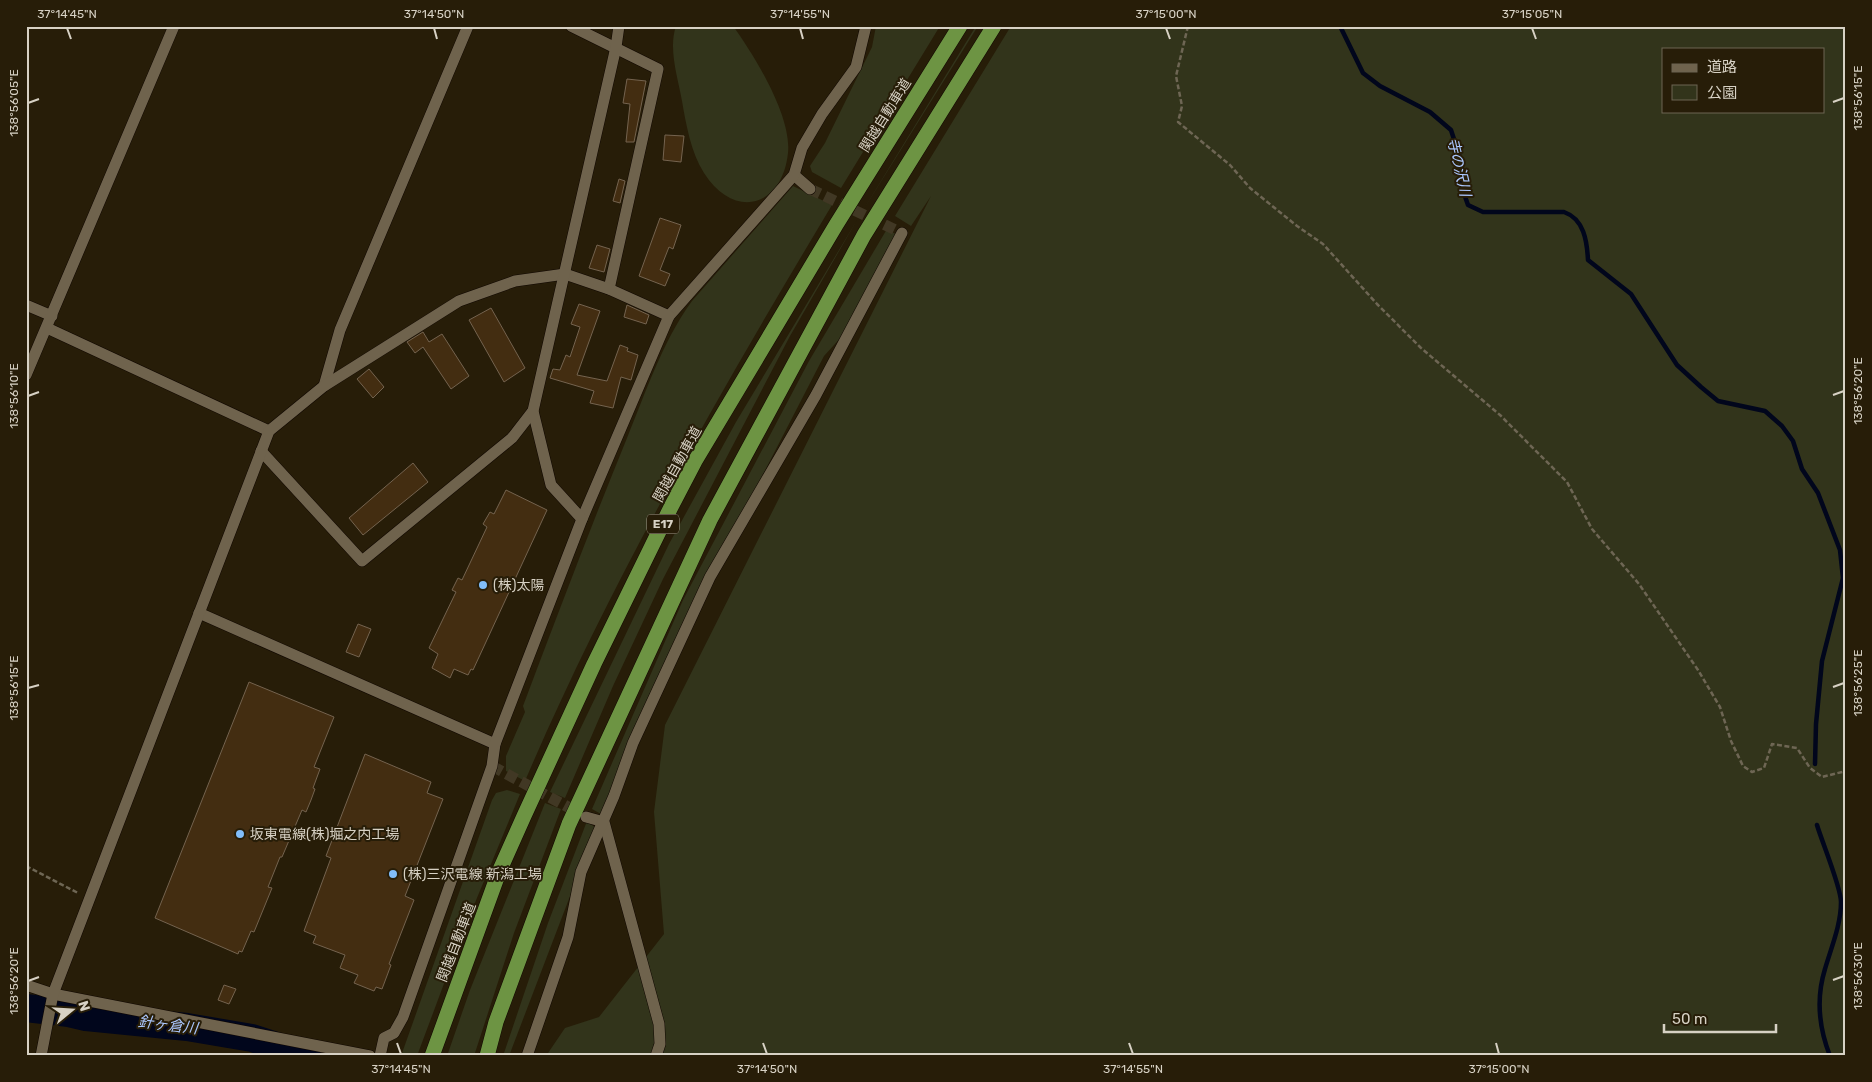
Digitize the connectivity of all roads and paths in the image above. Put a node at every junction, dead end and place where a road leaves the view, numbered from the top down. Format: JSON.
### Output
{"nodes":[{"id":1,"x":174,"y":26,"type":"edge"},
{"id":2,"x":468,"y":26,"type":"edge"},
{"id":3,"x":571,"y":26,"type":"edge"},
{"id":4,"x":619,"y":26,"type":"edge"},
{"id":5,"x":866,"y":26,"type":"edge"},
{"id":6,"x":960,"y":26,"type":"edge"},
{"id":7,"x":994,"y":26,"type":"edge"},
{"id":8,"x":1188,"y":26,"type":"edge"},
{"id":9,"x":616,"y":47,"type":"junction"},
{"id":10,"x":794,"y":175,"type":"junction"},
{"id":11,"x":810,"y":189,"type":"tunnel mouth"},
{"id":12,"x":902,"y":233,"type":"dead end"},
{"id":13,"x":565,"y":274,"type":"junction"},
{"id":14,"x":609,"y":289,"type":"junction"},
{"id":15,"x":26,"y":306,"type":"edge"},
{"id":16,"x":52,"y":316,"type":"junction"},
{"id":17,"x":670,"y":316,"type":"junction"},
{"id":18,"x":47,"y":328,"type":"junction"},
{"id":19,"x":26,"y":375,"type":"edge"},
{"id":20,"x":324,"y":386,"type":"junction"},
{"id":21,"x":533,"y":411,"type":"junction"},
{"id":22,"x":269,"y":431,"type":"junction"},
{"id":23,"x":261,"y":451,"type":"junction"},
{"id":24,"x":582,"y":519,"type":"junction"},
{"id":25,"x":199,"y":613,"type":"junction"},
{"id":26,"x":495,"y":744,"type":"junction"},
{"id":27,"x":1846,"y":771,"type":"edge"},
{"id":28,"x":586,"y":817,"type":"tunnel mouth"},
{"id":29,"x":604,"y":822,"type":"junction"},
{"id":30,"x":26,"y":866,"type":"edge"},
{"id":31,"x":90,"y":899,"type":"junction"},
{"id":32,"x":26,"y":985,"type":"edge"},
{"id":33,"x":53,"y":994,"type":"junction"},
{"id":34,"x":41,"y":1056,"type":"edge"},
{"id":35,"x":370,"y":1056,"type":"edge"},
{"id":36,"x":380,"y":1056,"type":"edge"},
{"id":37,"x":432,"y":1056,"type":"edge"},
{"id":38,"x":487,"y":1056,"type":"edge"},
{"id":39,"x":526,"y":1056,"type":"edge"},
{"id":40,"x":656,"y":1056,"type":"edge"}],
"edges":[{"from":1,"to":16,"type":"street"},
{"from":2,"to":20,"type":"street"},
{"from":3,"to":9,"type":"street"},
{"from":4,"to":9,"type":"street"},
{"from":5,"to":10,"type":"street"},
{"from":6,"to":37,"type":"highway","name":"関越自動車道","number":"E17"},
{"from":7,"to":38,"type":"highway"},
{"from":8,"to":27,"type":"path"},
{"from":9,"to":13,"type":"street"},
{"from":9,"to":14,"type":"street"},
{"from":10,"to":11,"type":"street"},
{"from":10,"to":17,"type":"street"},
{"from":12,"to":29,"type":"street"},
{"from":13,"to":14,"type":"street"},
{"from":13,"to":20,"type":"street"},
{"from":13,"to":21,"type":"street"},
{"from":14,"to":17,"type":"street"},
{"from":15,"to":16,"type":"street"},
{"from":16,"to":18,"type":"street"},
{"from":17,"to":24,"type":"street"},
{"from":18,"to":19,"type":"street"},
{"from":18,"to":22,"type":"street"},
{"from":20,"to":22,"type":"street"},
{"from":21,"to":23,"type":"street"},
{"from":21,"to":24,"type":"street"},
{"from":22,"to":23,"type":"street"},
{"from":23,"to":25,"type":"street"},
{"from":24,"to":26,"type":"street"},
{"from":25,"to":26,"type":"street"},
{"from":25,"to":31,"type":"street"},
{"from":26,"to":36,"type":"street"},
{"from":28,"to":29,"type":"street"},
{"from":29,"to":39,"type":"street"},
{"from":29,"to":40,"type":"street"},
{"from":30,"to":31,"type":"path"},
{"from":31,"to":33,"type":"street"},
{"from":32,"to":33,"type":"street"},
{"from":33,"to":34,"type":"street"},
{"from":33,"to":35,"type":"street"}]}
